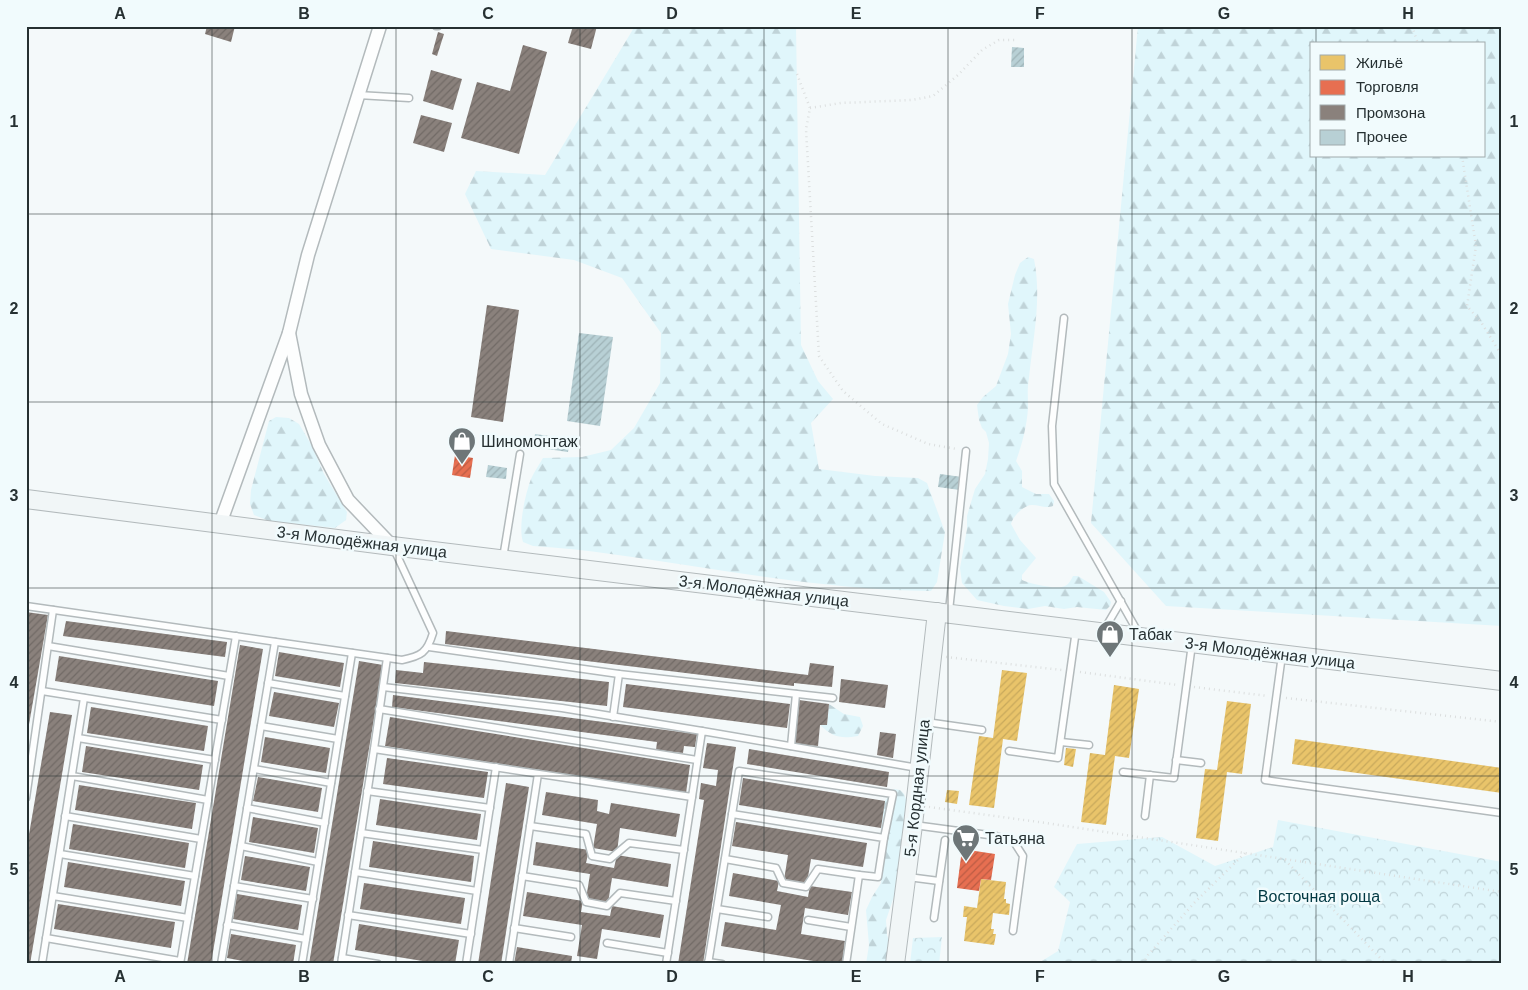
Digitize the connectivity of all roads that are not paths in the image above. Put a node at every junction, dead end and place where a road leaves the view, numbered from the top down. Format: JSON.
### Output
{"nodes":[{"id":1,"x":380,"y":26,"type":"edge"},
{"id":2,"x":358,"y":95,"type":"junction"},
{"id":3,"x":409,"y":98,"type":"dead end"},
{"id":4,"x":1064,"y":318,"type":"dead end"},
{"id":5,"x":289,"y":333,"type":"junction"},
{"id":6,"x":966,"y":451,"type":"road end"},
{"id":7,"x":520,"y":454,"type":"dead end"},
{"id":8,"x":26,"y":499,"type":"edge"},
{"id":9,"x":220,"y":524,"type":"junction"},
{"id":10,"x":392,"y":546,"type":"junction"},
{"id":11,"x":503,"y":559,"type":"junction"},
{"id":12,"x":1121,"y":601,"type":"junction"},
{"id":13,"x":26,"y":606,"type":"edge"},
{"id":14,"x":53,"y":610,"type":"junction"},
{"id":15,"x":943,"y":612,"type":"junction"},
{"id":16,"x":1076,"y":629,"type":"junction"},
{"id":17,"x":1102,"y":632,"type":"junction"},
{"id":18,"x":236,"y":636,"type":"junction"},
{"id":19,"x":1141,"y":637,"type":"junction"},
{"id":20,"x":275,"y":642,"type":"junction"},
{"id":21,"x":1192,"y":643,"type":"junction"},
{"id":22,"x":48,"y":646,"type":"junction"},
{"id":23,"x":429,"y":648,"type":"junction"},
{"id":24,"x":352,"y":653,"type":"junction"},
{"id":25,"x":1282,"y":654,"type":"junction"},
{"id":26,"x":387,"y":658,"type":"junction"},
{"id":27,"x":620,"y":674,"type":"junction"},
{"id":28,"x":229,"y":676,"type":"junction"},
{"id":29,"x":1502,"y":681,"type":"edge"},
{"id":30,"x":268,"y":683,"type":"junction"},
{"id":31,"x":383,"y":687,"type":"junction"},
{"id":32,"x":42,"y":691,"type":"junction"},
{"id":33,"x":796,"y":694,"type":"junction"},
{"id":34,"x":345,"y":696,"type":"junction"},
{"id":35,"x":84,"y":698,"type":"junction"},
{"id":36,"x":833,"y":698,"type":"dead end"},
{"id":37,"x":379,"y":709,"type":"junction"},
{"id":38,"x":612,"y":717,"type":"junction"},
{"id":39,"x":222,"y":720,"type":"junction"},
{"id":40,"x":924,"y":722,"type":"junction"},
{"id":41,"x":261,"y":726,"type":"junction"},
{"id":42,"x":982,"y":730,"type":"dead end"},
{"id":43,"x":702,"y":731,"type":"junction"},
{"id":44,"x":78,"y":738,"type":"junction"},
{"id":45,"x":338,"y":739,"type":"junction"},
{"id":46,"x":1061,"y":742,"type":"junction"},
{"id":47,"x":791,"y":746,"type":"junction"},
{"id":48,"x":1089,"y":746,"type":"dead end"},
{"id":49,"x":374,"y":749,"type":"junction"},
{"id":50,"x":1009,"y":751,"type":"dead end"},
{"id":51,"x":215,"y":760,"type":"junction"},
{"id":52,"x":697,"y":760,"type":"junction"},
{"id":53,"x":1176,"y":760,"type":"junction"},
{"id":54,"x":1201,"y":763,"type":"dead end"},
{"id":55,"x":496,"y":767,"type":"junction"},
{"id":56,"x":919,"y":768,"type":"junction"},
{"id":57,"x":254,"y":769,"type":"junction"},
{"id":58,"x":1123,"y":772,"type":"dead end"},
{"id":59,"x":538,"y":774,"type":"junction"},
{"id":60,"x":1150,"y":775,"type":"junction"},
{"id":61,"x":72,"y":776,"type":"junction"},
{"id":62,"x":331,"y":783,"type":"junction"},
{"id":63,"x":367,"y":791,"type":"junction"},
{"id":64,"x":692,"y":797,"type":"junction"},
{"id":65,"x":26,"y":798,"type":"edge"},
{"id":66,"x":208,"y":800,"type":"junction"},
{"id":67,"x":247,"y":808,"type":"junction"},
{"id":68,"x":490,"y":808,"type":"junction"},
{"id":69,"x":1502,"y":813,"type":"edge"},
{"id":70,"x":732,"y":814,"type":"junction"},
{"id":71,"x":65,"y":816,"type":"junction"},
{"id":72,"x":1145,"y":816,"type":"dead end"},
{"id":73,"x":325,"y":823,"type":"junction"},
{"id":74,"x":913,"y":825,"type":"junction"},
{"id":75,"x":530,"y":826,"type":"junction"},
{"id":76,"x":361,"y":833,"type":"junction"},
{"id":77,"x":884,"y":838,"type":"junction"},
{"id":78,"x":201,"y":840,"type":"junction"},
{"id":79,"x":945,"y":840,"type":"dead end"},
{"id":80,"x":241,"y":846,"type":"junction"},
{"id":81,"x":483,"y":850,"type":"junction"},
{"id":82,"x":684,"y":850,"type":"junction"},
{"id":83,"x":60,"y":854,"type":"junction"},
{"id":84,"x":725,"y":859,"type":"junction"},
{"id":85,"x":318,"y":862,"type":"junction"},
{"id":86,"x":355,"y":872,"type":"junction"},
{"id":87,"x":859,"y":875,"type":"junction"},
{"id":88,"x":195,"y":876,"type":"junction"},
{"id":89,"x":522,"y":876,"type":"junction"},
{"id":90,"x":906,"y":876,"type":"junction"},
{"id":91,"x":939,"y":881,"type":"junction"},
{"id":92,"x":234,"y":886,"type":"junction"},
{"id":93,"x":477,"y":891,"type":"junction"},
{"id":94,"x":53,"y":896,"type":"junction"},
{"id":95,"x":312,"y":899,"type":"junction"},
{"id":96,"x":676,"y":901,"type":"junction"},
{"id":97,"x":717,"y":908,"type":"junction"},
{"id":98,"x":348,"y":915,"type":"junction"},
{"id":99,"x":768,"y":917,"type":"dead end"},
{"id":100,"x":188,"y":918,"type":"junction"},
{"id":101,"x":934,"y":918,"type":"dead end"},
{"id":102,"x":808,"y":920,"type":"dead end"},
{"id":103,"x":228,"y":925,"type":"junction"},
{"id":104,"x":851,"y":927,"type":"junction"},
{"id":105,"x":514,"y":928,"type":"junction"},
{"id":106,"x":1013,"y":931,"type":"dead end"},
{"id":107,"x":471,"y":934,"type":"junction"},
{"id":108,"x":571,"y":937,"type":"dead end"},
{"id":109,"x":46,"y":938,"type":"junction"},
{"id":110,"x":306,"y":939,"type":"junction"},
{"id":111,"x":607,"y":943,"type":"dead end"},
{"id":112,"x":668,"y":953,"type":"junction"},
{"id":113,"x":342,"y":961,"type":"edge"},
{"id":114,"x":180,"y":963,"type":"edge"},
{"id":115,"x":708,"y":963,"type":"edge"},
{"id":116,"x":42,"y":964,"type":"edge"},
{"id":117,"x":221,"y":964,"type":"edge"},
{"id":118,"x":302,"y":964,"type":"edge"},
{"id":119,"x":378,"y":964,"type":"edge"},
{"id":120,"x":466,"y":964,"type":"edge"},
{"id":121,"x":509,"y":964,"type":"edge"},
{"id":122,"x":666,"y":964,"type":"edge"},
{"id":123,"x":722,"y":964,"type":"edge"},
{"id":124,"x":846,"y":964,"type":"edge"},
{"id":125,"x":895,"y":964,"type":"edge"}],
"edges":[{"from":1,"to":2,"type":"street"},
{"from":2,"to":3,"type":"lane"},
{"from":2,"to":5,"type":"street"},
{"from":4,"to":12,"type":"lane"},
{"from":5,"to":9,"type":"street"},
{"from":5,"to":10,"type":"street"},
{"from":6,"to":15,"type":"lane"},
{"from":7,"to":11,"type":"lane"},
{"from":8,"to":9,"type":"main road","name":"3-я Молодёжная улица"},
{"from":9,"to":10,"type":"main road","name":"3-я Молодёжная улица"},
{"from":10,"to":11,"type":"main road","name":"3-я Молодёжная улица"},
{"from":10,"to":23,"type":"lane"},
{"from":11,"to":15,"type":"main road","name":"3-я Молодёжная улица"},
{"from":12,"to":17,"type":"lane"},
{"from":12,"to":19,"type":"lane"},
{"from":13,"to":14,"type":"lane"},
{"from":14,"to":18,"type":"lane"},
{"from":14,"to":22,"type":"lane"},
{"from":15,"to":16,"type":"main road","name":"3-я Молодёжная улица"},
{"from":15,"to":40,"type":"main road","name":"5-я Кордная улица"},
{"from":16,"to":17,"type":"main road","name":"3-я Молодёжная улица"},
{"from":16,"to":46,"type":"lane"},
{"from":17,"to":19,"type":"main road","name":"3-я Молодёжная улица"},
{"from":18,"to":20,"type":"lane"},
{"from":18,"to":28,"type":"lane"},
{"from":19,"to":21,"type":"main road","name":"3-я Молодёжная улица"},
{"from":20,"to":24,"type":"lane"},
{"from":20,"to":30,"type":"lane"},
{"from":21,"to":25,"type":"main road","name":"3-я Молодёжная улица"},
{"from":21,"to":53,"type":"lane"},
{"from":22,"to":28,"type":"lane"},
{"from":22,"to":32,"type":"lane"},
{"from":23,"to":26,"type":"lane"},
{"from":23,"to":27,"type":"lane"},
{"from":24,"to":26,"type":"lane"},
{"from":24,"to":34,"type":"lane"},
{"from":25,"to":29,"type":"main road","name":"3-я Молодёжная улица"},
{"from":25,"to":69,"type":"lane"},
{"from":26,"to":31,"type":"lane"},
{"from":27,"to":33,"type":"lane"},
{"from":27,"to":38,"type":"lane"},
{"from":28,"to":39,"type":"lane"},
{"from":30,"to":34,"type":"lane"},
{"from":30,"to":41,"type":"lane"},
{"from":31,"to":37,"type":"lane"},
{"from":31,"to":38,"type":"lane"},
{"from":32,"to":35,"type":"lane"},
{"from":32,"to":65,"type":"lane"},
{"from":33,"to":36,"type":"lane"},
{"from":33,"to":47,"type":"lane"},
{"from":34,"to":45,"type":"lane"},
{"from":35,"to":39,"type":"lane"},
{"from":35,"to":44,"type":"lane"},
{"from":37,"to":49,"type":"lane"},
{"from":37,"to":52,"type":"lane"},
{"from":38,"to":43,"type":"lane"},
{"from":39,"to":51,"type":"lane"},
{"from":40,"to":42,"type":"lane"},
{"from":40,"to":56,"type":"main road","name":"5-я Кордная улица"},
{"from":41,"to":45,"type":"lane"},
{"from":41,"to":57,"type":"lane"},
{"from":43,"to":47,"type":"lane"},
{"from":43,"to":52,"type":"lane"},
{"from":44,"to":51,"type":"lane"},
{"from":44,"to":61,"type":"lane"},
{"from":45,"to":62,"type":"lane"},
{"from":46,"to":48,"type":"lane"},
{"from":46,"to":50,"type":"lane"},
{"from":47,"to":56,"type":"lane"},
{"from":49,"to":55,"type":"lane"},
{"from":49,"to":63,"type":"lane"},
{"from":51,"to":66,"type":"lane"},
{"from":52,"to":64,"type":"lane"},
{"from":53,"to":54,"type":"lane"},
{"from":53,"to":60,"type":"lane"},
{"from":55,"to":59,"type":"lane"},
{"from":55,"to":68,"type":"lane"},
{"from":56,"to":74,"type":"main road","name":"5-я Кордная улица"},
{"from":57,"to":62,"type":"lane"},
{"from":57,"to":67,"type":"lane"},
{"from":58,"to":60,"type":"lane"},
{"from":59,"to":64,"type":"lane"},
{"from":59,"to":75,"type":"lane"},
{"from":60,"to":72,"type":"lane"},
{"from":61,"to":66,"type":"lane"},
{"from":61,"to":71,"type":"lane"},
{"from":62,"to":73,"type":"lane"},
{"from":63,"to":68,"type":"lane"},
{"from":63,"to":76,"type":"lane"},
{"from":64,"to":82,"type":"lane"},
{"from":66,"to":78,"type":"lane"},
{"from":67,"to":73,"type":"lane"},
{"from":67,"to":80,"type":"lane"},
{"from":68,"to":81,"type":"lane"},
{"from":70,"to":77,"type":"lane"},
{"from":70,"to":77,"type":"lane"},
{"from":70,"to":84,"type":"lane"},
{"from":71,"to":78,"type":"lane"},
{"from":71,"to":83,"type":"lane"},
{"from":73,"to":85,"type":"lane"},
{"from":74,"to":90,"type":"main road","name":"5-я Кордная улица"},
{"from":74,"to":106,"type":"lane"},
{"from":75,"to":82,"type":"lane"},
{"from":75,"to":89,"type":"lane"},
{"from":76,"to":81,"type":"lane"},
{"from":76,"to":86,"type":"lane"},
{"from":77,"to":87,"type":"lane"},
{"from":78,"to":88,"type":"lane"},
{"from":79,"to":91,"type":"lane"},
{"from":80,"to":85,"type":"lane"},
{"from":80,"to":92,"type":"lane"},
{"from":81,"to":93,"type":"lane"},
{"from":82,"to":96,"type":"lane"},
{"from":83,"to":88,"type":"lane"},
{"from":83,"to":94,"type":"lane"},
{"from":84,"to":87,"type":"lane"},
{"from":84,"to":97,"type":"lane"},
{"from":85,"to":95,"type":"lane"},
{"from":86,"to":93,"type":"lane"},
{"from":86,"to":98,"type":"lane"},
{"from":87,"to":104,"type":"lane"},
{"from":88,"to":100,"type":"lane"},
{"from":89,"to":96,"type":"lane"},
{"from":89,"to":105,"type":"lane"},
{"from":90,"to":91,"type":"lane"},
{"from":90,"to":125,"type":"main road","name":"5-я Кордная улица"},
{"from":91,"to":101,"type":"lane"},
{"from":92,"to":95,"type":"lane"},
{"from":92,"to":103,"type":"lane"},
{"from":93,"to":107,"type":"lane"},
{"from":94,"to":100,"type":"lane"},
{"from":94,"to":109,"type":"lane"},
{"from":95,"to":110,"type":"lane"},
{"from":96,"to":112,"type":"lane"},
{"from":97,"to":99,"type":"lane"},
{"from":97,"to":115,"type":"lane"},
{"from":98,"to":107,"type":"lane"},
{"from":98,"to":113,"type":"lane"},
{"from":100,"to":114,"type":"lane"},
{"from":102,"to":104,"type":"lane"},
{"from":103,"to":110,"type":"lane"},
{"from":103,"to":117,"type":"lane"},
{"from":104,"to":124,"type":"lane"},
{"from":105,"to":108,"type":"lane"},
{"from":105,"to":121,"type":"lane"},
{"from":107,"to":120,"type":"lane"},
{"from":109,"to":114,"type":"lane"},
{"from":109,"to":116,"type":"lane"},
{"from":110,"to":118,"type":"lane"},
{"from":111,"to":112,"type":"lane"},
{"from":112,"to":122,"type":"lane"},
{"from":113,"to":119,"type":"lane"},
{"from":115,"to":123,"type":"lane"}]}
